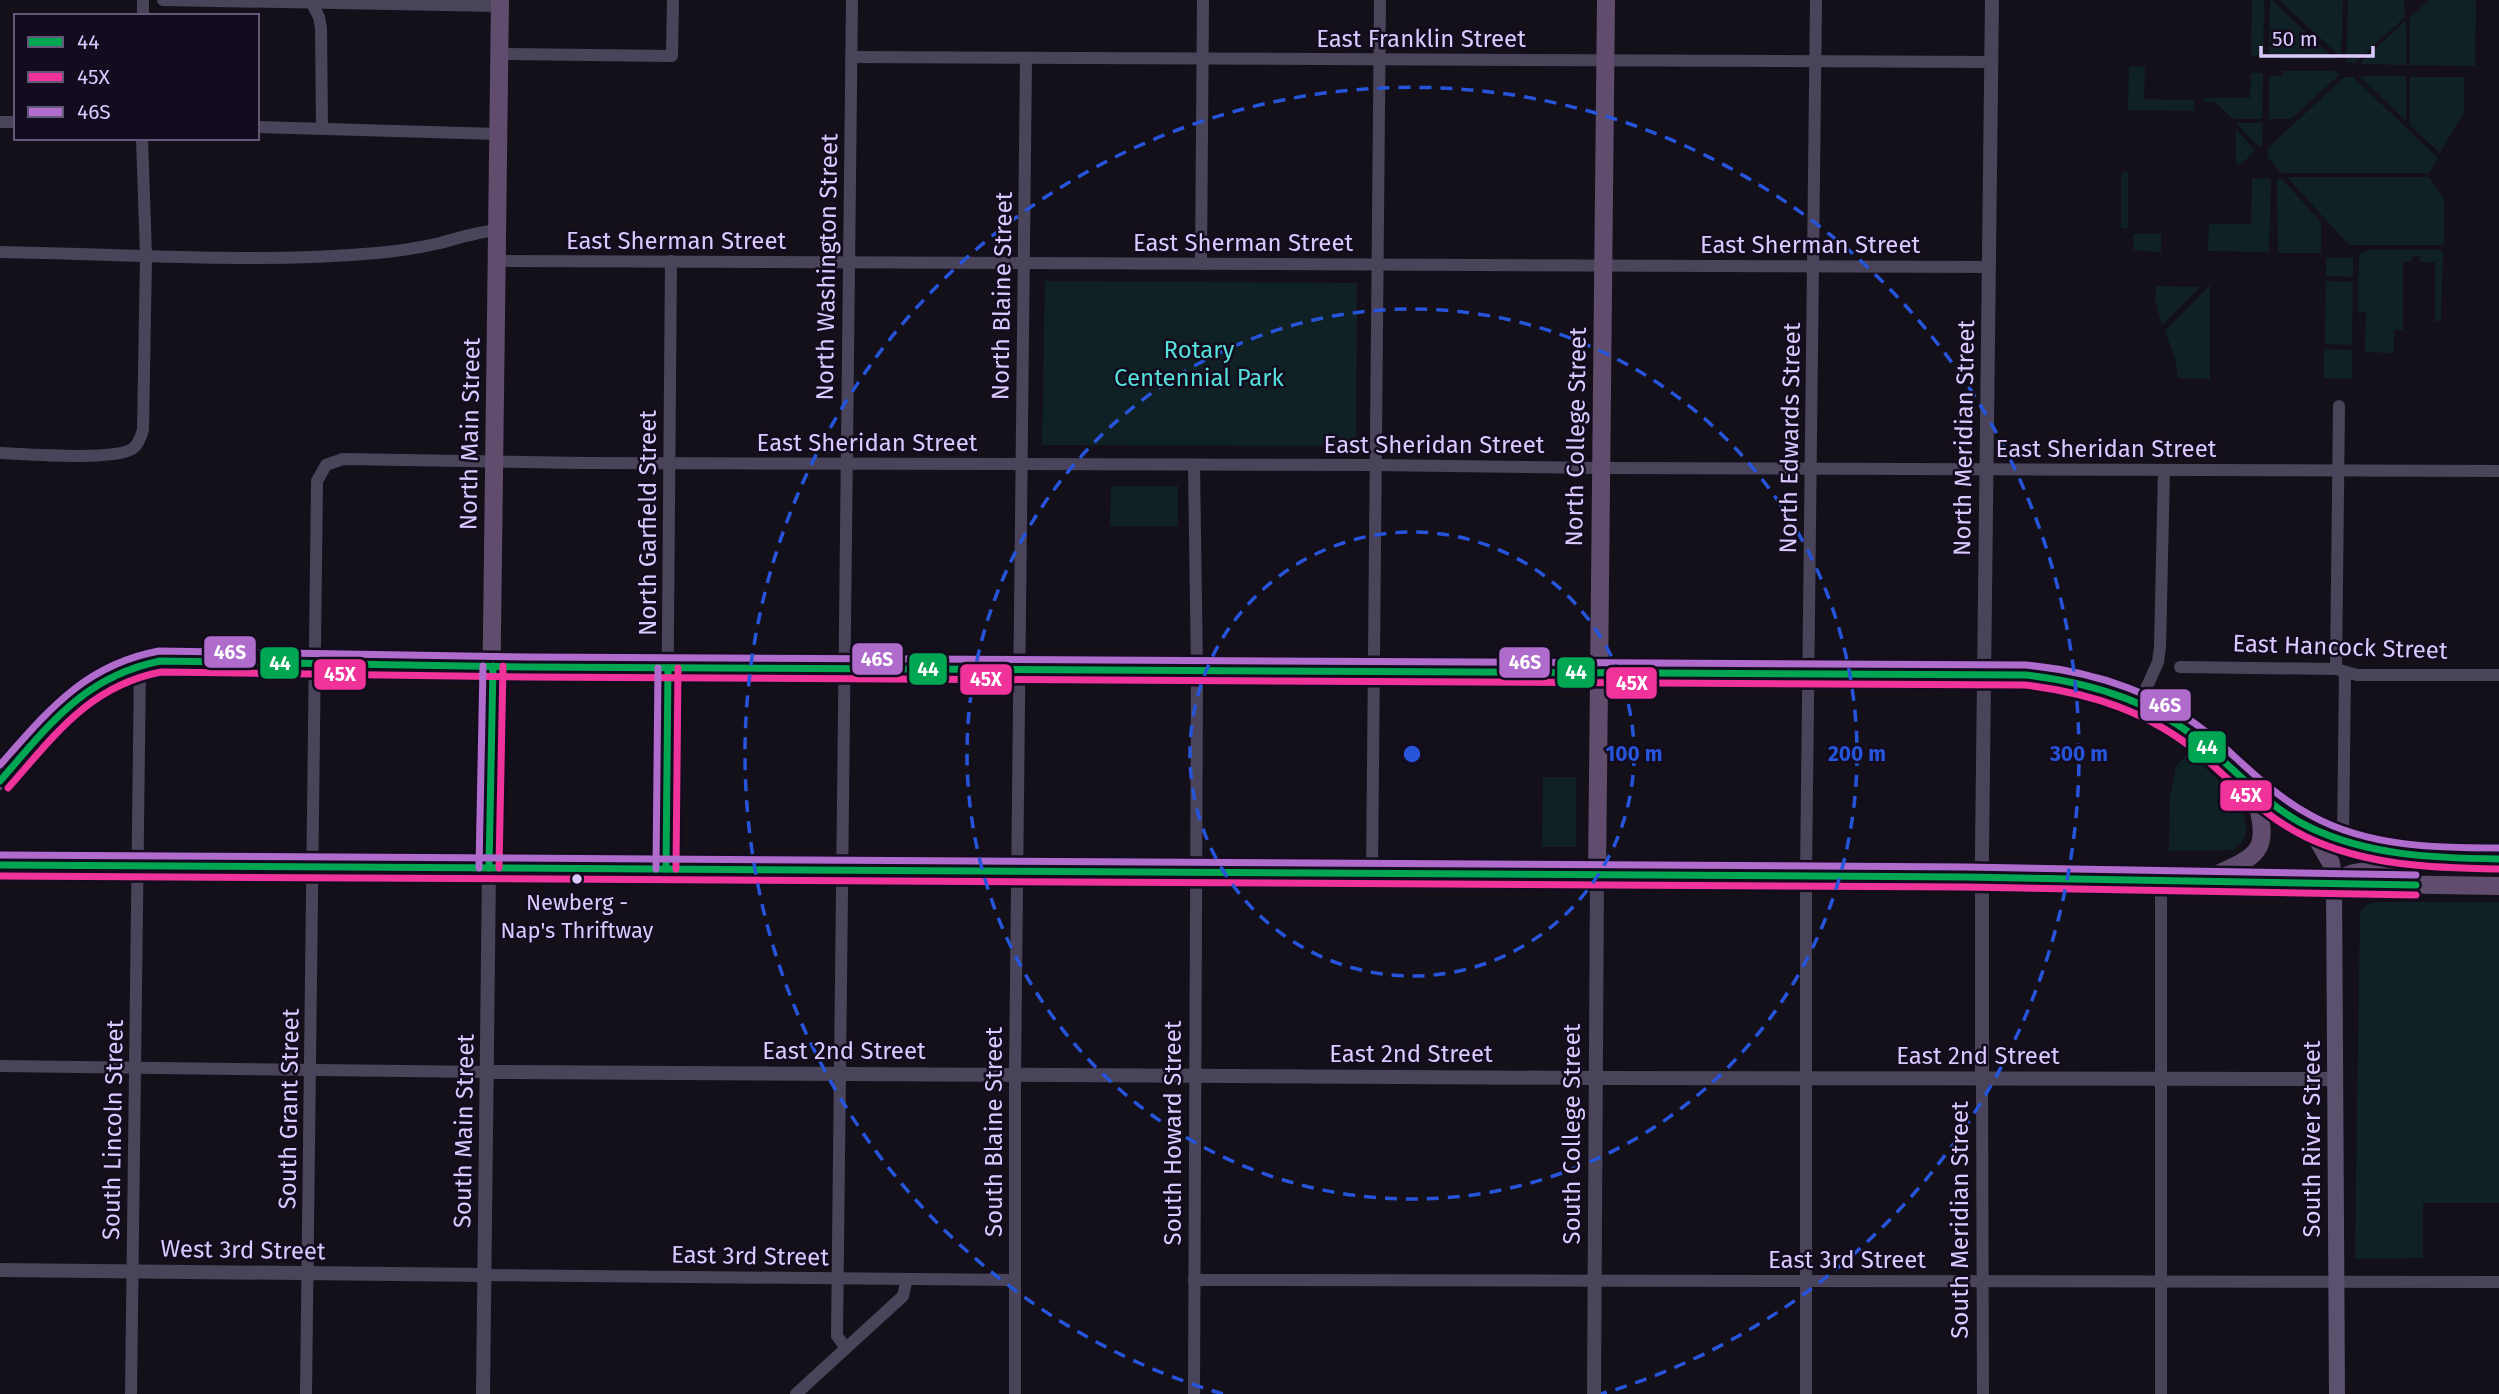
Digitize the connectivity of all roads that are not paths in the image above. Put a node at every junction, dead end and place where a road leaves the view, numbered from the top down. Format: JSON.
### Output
{"nodes":[{"id":1,"x":163,"y":0,"type":"edge"},
{"id":2,"x":673,"y":0,"type":"edge"},
{"id":3,"x":852,"y":0,"type":"edge"},
{"id":4,"x":1203,"y":0,"type":"edge"},
{"id":5,"x":1380,"y":0,"type":"edge"},
{"id":6,"x":1606,"y":0,"type":"edge"},
{"id":7,"x":1816,"y":0,"type":"edge"},
{"id":8,"x":1992,"y":0,"type":"edge"},
{"id":9,"x":310,"y":1,"type":"edge"},
{"id":10,"x":500,"y":3,"type":"edge"},
{"id":11,"x":499,"y":54,"type":"junction"},
{"id":12,"x":851,"y":57,"type":"junction"},
{"id":13,"x":1026,"y":58,"type":"junction"},
{"id":14,"x":1203,"y":59,"type":"junction"},
{"id":15,"x":1379,"y":60,"type":"junction"},
{"id":16,"x":1606,"y":60,"type":"junction"},
{"id":17,"x":1815,"y":61,"type":"junction"},
{"id":18,"x":1991,"y":62,"type":"junction"},
{"id":19,"x":259,"y":127,"type":"edge"},
{"id":20,"x":321,"y":128,"type":"junction"},
{"id":21,"x":498,"y":134,"type":"junction"},
{"id":22,"x":142,"y":140,"type":"edge"},
{"id":23,"x":497,"y":230,"type":"junction"},
{"id":24,"x":0,"y":252,"type":"edge"},
{"id":25,"x":146,"y":256,"type":"junction"},
{"id":26,"x":496,"y":261,"type":"junction"},
{"id":27,"x":671,"y":261,"type":"junction"},
{"id":28,"x":848,"y":262,"type":"junction"},
{"id":29,"x":1024,"y":263,"type":"junction"},
{"id":30,"x":1201,"y":264,"type":"junction"},
{"id":31,"x":1377,"y":264,"type":"junction"},
{"id":32,"x":1602,"y":265,"type":"junction"},
{"id":33,"x":1813,"y":266,"type":"junction"},
{"id":34,"x":1989,"y":267,"type":"junction"},
{"id":35,"x":2339,"y":406,"type":"dead end"},
{"id":36,"x":0,"y":453,"type":"edge"},
{"id":37,"x":494,"y":462,"type":"junction"},
{"id":38,"x":670,"y":463,"type":"junction"},
{"id":39,"x":846,"y":464,"type":"junction"},
{"id":40,"x":326,"y":465,"type":"joint"},
{"id":41,"x":1022,"y":465,"type":"junction"},
{"id":42,"x":1375,"y":465,"type":"junction"},
{"id":43,"x":1194,"y":466,"type":"junction"},
{"id":44,"x":1601,"y":468,"type":"junction"},
{"id":45,"x":1811,"y":468,"type":"junction"},
{"id":46,"x":1987,"y":469,"type":"junction"},
{"id":47,"x":2164,"y":470,"type":"junction"},
{"id":48,"x":2338,"y":470,"type":"junction"},
{"id":49,"x":2499,"y":471,"type":"edge"},
{"id":50,"x":316,"y":662,"type":"junction"},
{"id":51,"x":140,"y":665,"type":"junction"},
{"id":52,"x":493,"y":666,"type":"junction"},
{"id":53,"x":2180,"y":667,"type":"dead end"},
{"id":54,"x":668,"y":668,"type":"junction"},
{"id":55,"x":843,"y":669,"type":"junction"},
{"id":56,"x":1020,"y":670,"type":"junction"},
{"id":57,"x":2340,"y":670,"type":"junction"},
{"id":58,"x":1197,"y":671,"type":"junction"},
{"id":59,"x":1373,"y":672,"type":"junction"},
{"id":60,"x":1597,"y":673,"type":"junction"},
{"id":61,"x":1808,"y":674,"type":"junction"},
{"id":62,"x":1984,"y":675,"type":"junction"},
{"id":63,"x":2499,"y":675,"type":"edge"},
{"id":64,"x":2140,"y":702,"type":"junction"},
{"id":65,"x":0,"y":780,"type":"edge"},
{"id":66,"x":2254,"y":790,"type":"junction"},
{"id":67,"x":2311,"y":828,"type":"junction"},
{"id":68,"x":2343,"y":842,"type":"junction"},
{"id":69,"x":2434,"y":858,"type":"junction"},
{"id":70,"x":2499,"y":859,"type":"edge"},
{"id":71,"x":0,"y":865,"type":"edge"},
{"id":72,"x":137,"y":866,"type":"junction"},
{"id":73,"x":313,"y":867,"type":"junction"},
{"id":74,"x":489,"y":868,"type":"junction"},
{"id":75,"x":666,"y":869,"type":"junction"},
{"id":76,"x":841,"y":870,"type":"junction"},
{"id":77,"x":1018,"y":871,"type":"junction"},
{"id":78,"x":1196,"y":872,"type":"junction"},
{"id":79,"x":1372,"y":874,"type":"junction"},
{"id":80,"x":1597,"y":875,"type":"junction"},
{"id":81,"x":1806,"y":876,"type":"junction"},
{"id":82,"x":1982,"y":877,"type":"junction"},
{"id":83,"x":2161,"y":880,"type":"junction"},
{"id":84,"x":2205,"y":880,"type":"junction"},
{"id":85,"x":2334,"y":884,"type":"junction"},
{"id":86,"x":2499,"y":886,"type":"edge"},
{"id":87,"x":0,"y":1066,"type":"edge"},
{"id":88,"x":135,"y":1067,"type":"junction"},
{"id":89,"x":310,"y":1070,"type":"junction"},
{"id":90,"x":487,"y":1072,"type":"junction"},
{"id":91,"x":839,"y":1074,"type":"junction"},
{"id":92,"x":1015,"y":1075,"type":"junction"},
{"id":93,"x":1195,"y":1076,"type":"junction"},
{"id":94,"x":1594,"y":1078,"type":"junction"},
{"id":95,"x":1806,"y":1078,"type":"junction"},
{"id":96,"x":1982,"y":1079,"type":"junction"},
{"id":97,"x":2161,"y":1079,"type":"junction"},
{"id":98,"x":2335,"y":1079,"type":"junction"},
{"id":99,"x":0,"y":1270,"type":"edge"},
{"id":100,"x":132,"y":1272,"type":"junction"},
{"id":101,"x":308,"y":1273,"type":"junction"},
{"id":102,"x":485,"y":1275,"type":"junction"},
{"id":103,"x":837,"y":1278,"type":"junction"},
{"id":104,"x":907,"y":1279,"type":"junction"},
{"id":105,"x":1014,"y":1280,"type":"junction"},
{"id":106,"x":1194,"y":1280,"type":"junction"},
{"id":107,"x":1594,"y":1281,"type":"junction"},
{"id":108,"x":1806,"y":1281,"type":"junction"},
{"id":109,"x":1983,"y":1282,"type":"junction"},
{"id":110,"x":2161,"y":1282,"type":"junction"},
{"id":111,"x":2336,"y":1282,"type":"junction"},
{"id":112,"x":2499,"y":1282,"type":"edge"},
{"id":113,"x":846,"y":1348,"type":"junction"},
{"id":114,"x":131,"y":1394,"type":"edge"},
{"id":115,"x":306,"y":1394,"type":"edge"},
{"id":116,"x":483,"y":1394,"type":"edge"},
{"id":117,"x":796,"y":1394,"type":"edge"},
{"id":118,"x":1014,"y":1394,"type":"edge"},
{"id":119,"x":1194,"y":1394,"type":"edge"},
{"id":120,"x":1594,"y":1394,"type":"edge"},
{"id":121,"x":1806,"y":1394,"type":"edge"},
{"id":122,"x":1983,"y":1394,"type":"edge"},
{"id":123,"x":2161,"y":1394,"type":"edge"},
{"id":124,"x":2337,"y":1394,"type":"edge"}],
"edges":[{"from":1,"to":9,"type":"street"},
{"from":2,"to":11,"type":"street"},
{"from":3,"to":12,"type":"street","name":"North Washington Street"},
{"from":4,"to":14,"type":"street"},
{"from":5,"to":15,"type":"street"},
{"from":6,"to":16,"type":"main road","name":"North College Street"},
{"from":7,"to":17,"type":"street","name":"North Edwards Street"},
{"from":8,"to":18,"type":"street","name":"North Meridian Street"},
{"from":9,"to":10,"type":"street"},
{"from":9,"to":20,"type":"street"},
{"from":10,"to":11,"type":"main road","name":"North Main Street"},
{"from":11,"to":21,"type":"main road","name":"North Main Street"},
{"from":12,"to":13,"type":"street","name":"East Franklin Street"},
{"from":12,"to":28,"type":"street","name":"North Washington Street"},
{"from":13,"to":14,"type":"street","name":"East Franklin Street"},
{"from":13,"to":29,"type":"street","name":"North Blaine Street"},
{"from":14,"to":15,"type":"street","name":"East Franklin Street"},
{"from":14,"to":30,"type":"street"},
{"from":15,"to":16,"type":"street","name":"East Franklin Street"},
{"from":15,"to":31,"type":"street"},
{"from":16,"to":17,"type":"street","name":"East Franklin Street"},
{"from":16,"to":32,"type":"main road","name":"North College Street"},
{"from":17,"to":18,"type":"street","name":"East Franklin Street"},
{"from":17,"to":33,"type":"street","name":"North Edwards Street"},
{"from":18,"to":34,"type":"street","name":"North Meridian Street"},
{"from":19,"to":20,"type":"street"},
{"from":20,"to":21,"type":"street"},
{"from":21,"to":23,"type":"main road","name":"North Main Street"},
{"from":22,"to":25,"type":"street"},
{"from":23,"to":25,"type":"street"},
{"from":23,"to":26,"type":"main road","name":"North Main Street"},
{"from":24,"to":25,"type":"street"},
{"from":25,"to":36,"type":"street"},
{"from":26,"to":27,"type":"street","name":"East Sherman Street"},
{"from":26,"to":37,"type":"main road","name":"North Main Street"},
{"from":27,"to":28,"type":"street","name":"East Sherman Street"},
{"from":27,"to":38,"type":"street","name":"North Garfield Street"},
{"from":28,"to":29,"type":"street","name":"East Sherman Street"},
{"from":28,"to":39,"type":"street","name":"North Washington Street"},
{"from":29,"to":30,"type":"street","name":"East Sherman Street"},
{"from":29,"to":41,"type":"street","name":"North Blaine Street"},
{"from":30,"to":31,"type":"street","name":"East Sherman Street"},
{"from":31,"to":32,"type":"street","name":"East Sherman Street"},
{"from":31,"to":42,"type":"street"},
{"from":32,"to":33,"type":"street","name":"East Sherman Street"},
{"from":32,"to":44,"type":"main road","name":"North College Street"},
{"from":33,"to":34,"type":"street","name":"East Sherman Street"},
{"from":33,"to":45,"type":"street","name":"North Edwards Street"},
{"from":34,"to":46,"type":"street","name":"North Meridian Street"},
{"from":35,"to":48,"type":"street"},
{"from":37,"to":38,"type":"street","name":"East Sheridan Street"},
{"from":37,"to":40,"type":"street","name":"East Sheridan Street"},
{"from":37,"to":52,"type":"main road","name":"North Main Street"},
{"from":38,"to":39,"type":"street","name":"East Sheridan Street"},
{"from":38,"to":54,"type":"street","name":"North Garfield Street"},
{"from":39,"to":41,"type":"street","name":"East Sheridan Street"},
{"from":39,"to":55,"type":"street","name":"North Washington Street"},
{"from":40,"to":50,"type":"street","name":"South Grant Street"},
{"from":41,"to":43,"type":"street","name":"East Sheridan Street"},
{"from":41,"to":56,"type":"street","name":"North Blaine Street"},
{"from":42,"to":43,"type":"street","name":"East Sheridan Street"},
{"from":42,"to":44,"type":"street","name":"East Sheridan Street"},
{"from":42,"to":59,"type":"street"},
{"from":43,"to":58,"type":"street","name":"South Howard Street"},
{"from":44,"to":45,"type":"street","name":"East Sheridan Street"},
{"from":44,"to":60,"type":"main road","name":"North College Street"},
{"from":45,"to":46,"type":"street","name":"East Sheridan Street"},
{"from":45,"to":61,"type":"street","name":"North Edwards Street"},
{"from":46,"to":47,"type":"street","name":"East Sheridan Street"},
{"from":46,"to":62,"type":"street","name":"North Meridian Street"},
{"from":47,"to":48,"type":"street","name":"East Sheridan Street"},
{"from":47,"to":64,"type":"street"},
{"from":48,"to":49,"type":"street","name":"East Sheridan Street"},
{"from":48,"to":57,"type":"street"},
{"from":50,"to":51,"type":"main road"},
{"from":50,"to":52,"type":"main road"},
{"from":50,"to":73,"type":"street","name":"South Grant Street"},
{"from":51,"to":65,"type":"main road"},
{"from":51,"to":72,"type":"street","name":"South Lincoln Street"},
{"from":52,"to":54,"type":"main road"},
{"from":52,"to":74,"type":"main road","name":"North Main Street"},
{"from":53,"to":57,"type":"street","name":"East Hancock Street"},
{"from":54,"to":55,"type":"main road"},
{"from":54,"to":75,"type":"street","name":"North Garfield Street"},
{"from":55,"to":56,"type":"main road"},
{"from":55,"to":76,"type":"street","name":"North Washington Street"},
{"from":56,"to":58,"type":"main road"},
{"from":56,"to":77,"type":"street","name":"North Blaine Street"},
{"from":57,"to":63,"type":"street","name":"East Hancock Street"},
{"from":57,"to":68,"type":"street"},
{"from":58,"to":59,"type":"main road"},
{"from":58,"to":78,"type":"street","name":"South Howard Street"},
{"from":59,"to":60,"type":"main road"},
{"from":59,"to":79,"type":"street"},
{"from":60,"to":61,"type":"main road"},
{"from":60,"to":80,"type":"main road","name":"North College Street"},
{"from":61,"to":62,"type":"main road"},
{"from":61,"to":81,"type":"street","name":"North Edwards Street"},
{"from":62,"to":64,"type":"main road"},
{"from":62,"to":82,"type":"street","name":"North Meridian Street"},
{"from":64,"to":66,"type":"main road"},
{"from":66,"to":67,"type":"main road"},
{"from":66,"to":84,"type":"main road"},
{"from":67,"to":68,"type":"main road"},
{"from":67,"to":85,"type":"main road"},
{"from":68,"to":69,"type":"main road"},
{"from":69,"to":70,"type":"main road"},
{"from":69,"to":85,"type":"main road"},
{"from":71,"to":72,"type":"main road"},
{"from":72,"to":73,"type":"main road"},
{"from":72,"to":88,"type":"street","name":"South Lincoln Street"},
{"from":73,"to":74,"type":"main road"},
{"from":73,"to":89,"type":"street","name":"South Grant Street"},
{"from":74,"to":75,"type":"main road"},
{"from":74,"to":90,"type":"street","name":"South Main Street"},
{"from":75,"to":76,"type":"main road"},
{"from":76,"to":77,"type":"main road"},
{"from":76,"to":91,"type":"street","name":"North Washington Street"},
{"from":77,"to":78,"type":"main road"},
{"from":77,"to":92,"type":"street","name":"South Blaine Street"},
{"from":78,"to":79,"type":"main road"},
{"from":78,"to":93,"type":"street","name":"South Howard Street"},
{"from":79,"to":80,"type":"main road"},
{"from":80,"to":81,"type":"main road"},
{"from":80,"to":94,"type":"street","name":"South College Street"},
{"from":81,"to":82,"type":"main road"},
{"from":81,"to":95,"type":"street","name":"North Edwards Street"},
{"from":82,"to":83,"type":"main road"},
{"from":82,"to":96,"type":"street","name":"South Meridian Street"},
{"from":83,"to":84,"type":"main road"},
{"from":83,"to":97,"type":"street"},
{"from":84,"to":85,"type":"main road"},
{"from":85,"to":86,"type":"main road"},
{"from":85,"to":98,"type":"main road","name":"South River Street"},
{"from":87,"to":88,"type":"street"},
{"from":88,"to":89,"type":"street"},
{"from":88,"to":100,"type":"street","name":"South Lincoln Street"},
{"from":89,"to":90,"type":"street"},
{"from":89,"to":101,"type":"street","name":"South Grant Street"},
{"from":90,"to":91,"type":"street","name":"East 2nd Street"},
{"from":90,"to":102,"type":"street","name":"South Main Street"},
{"from":91,"to":92,"type":"street","name":"East 2nd Street"},
{"from":91,"to":103,"type":"street","name":"North Washington Street"},
{"from":92,"to":93,"type":"street","name":"East 2nd Street"},
{"from":92,"to":105,"type":"street","name":"South Blaine Street"},
{"from":93,"to":94,"type":"street","name":"East 2nd Street"},
{"from":93,"to":106,"type":"street","name":"South Howard Street"},
{"from":94,"to":95,"type":"street","name":"East 2nd Street"},
{"from":94,"to":107,"type":"street","name":"South College Street"},
{"from":95,"to":96,"type":"street","name":"East 2nd Street"},
{"from":95,"to":108,"type":"street","name":"North Edwards Street"},
{"from":96,"to":97,"type":"street","name":"East 2nd Street"},
{"from":96,"to":109,"type":"street","name":"South Meridian Street"},
{"from":97,"to":98,"type":"street","name":"East 2nd Street"},
{"from":97,"to":110,"type":"street"},
{"from":98,"to":111,"type":"main road","name":"South River Street"},
{"from":99,"to":100,"type":"street","name":"West 3rd Street"},
{"from":100,"to":101,"type":"street","name":"West 3rd Street"},
{"from":100,"to":114,"type":"street","name":"South Lincoln Street"},
{"from":101,"to":102,"type":"street","name":"West 3rd Street"},
{"from":101,"to":115,"type":"street","name":"South Grant Street"},
{"from":102,"to":103,"type":"street","name":"East 3rd Street"},
{"from":102,"to":116,"type":"street","name":"South Main Street"},
{"from":103,"to":104,"type":"street","name":"East 3rd Street"},
{"from":103,"to":113,"type":"street","name":"North Washington Street"},
{"from":104,"to":105,"type":"street","name":"East 3rd Street"},
{"from":104,"to":113,"type":"street"},
{"from":105,"to":118,"type":"street","name":"South Blaine Street"},
{"from":106,"to":107,"type":"street","name":"East 3rd Street"},
{"from":106,"to":119,"type":"street","name":"South Howard Street"},
{"from":107,"to":108,"type":"street","name":"East 3rd Street"},
{"from":107,"to":120,"type":"street","name":"South College Street"},
{"from":108,"to":109,"type":"street","name":"East 3rd Street"},
{"from":108,"to":121,"type":"street","name":"North Edwards Street"},
{"from":109,"to":110,"type":"street","name":"East 3rd Street"},
{"from":109,"to":122,"type":"street","name":"South Meridian Street"},
{"from":110,"to":111,"type":"street","name":"East 3rd Street"},
{"from":110,"to":123,"type":"street"},
{"from":111,"to":112,"type":"street","name":"East 3rd Street"},
{"from":111,"to":124,"type":"main road","name":"South River Street"},
{"from":113,"to":117,"type":"street"}]}
